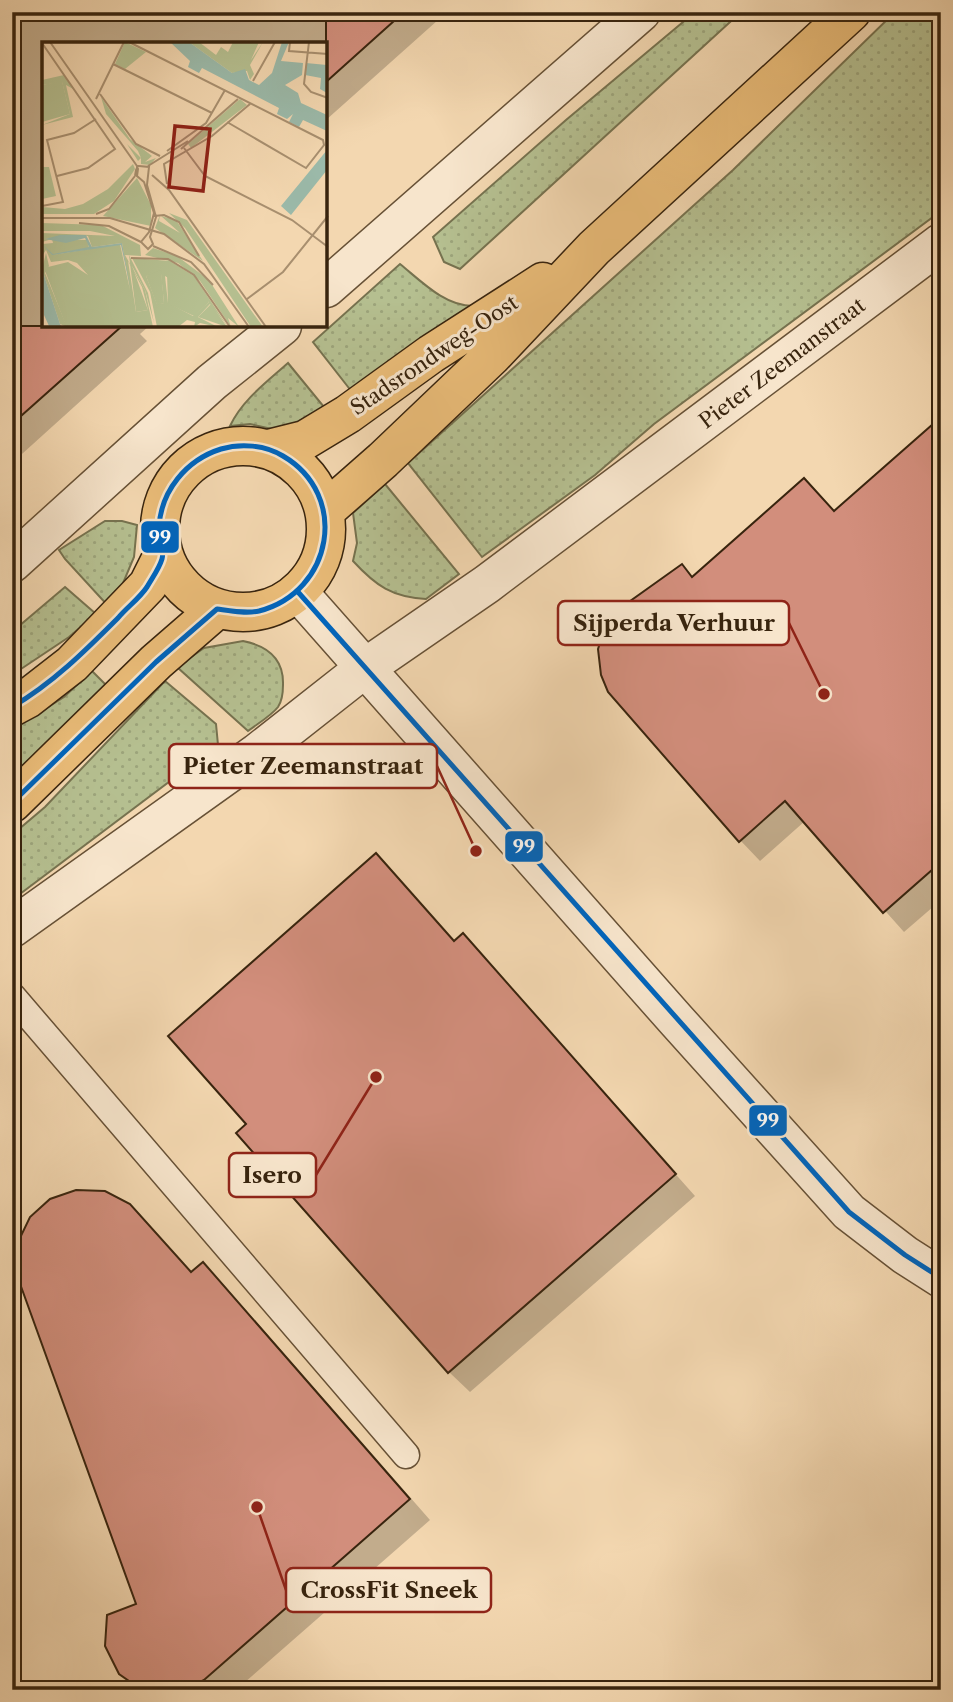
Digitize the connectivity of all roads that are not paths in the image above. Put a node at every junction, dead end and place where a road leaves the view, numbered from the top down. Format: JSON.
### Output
{"nodes":[{"id":1,"x":641,"y":12,"type":"edge"},
{"id":2,"x":851,"y":12,"type":"edge"},
{"id":3,"x":941,"y":243,"type":"edge"},
{"id":4,"x":594,"y":248,"type":"junction"},
{"id":5,"x":327,"y":287,"type":"edge"},
{"id":6,"x":281,"y":327,"type":"edge"},
{"id":7,"x":269,"y":449,"type":"junction"},
{"id":8,"x":325,"y":511,"type":"junction"},
{"id":9,"x":163,"y":555,"type":"junction"},
{"id":10,"x":12,"y":563,"type":"edge"},
{"id":11,"x":298,"y":592,"type":"junction"},
{"id":12,"x":217,"y":609,"type":"junction"},
{"id":13,"x":365,"y":668,"type":"junction"},
{"id":14,"x":12,"y":707,"type":"edge"},
{"id":15,"x":12,"y":803,"type":"edge"},
{"id":16,"x":12,"y":928,"type":"edge"},
{"id":17,"x":12,"y":996,"type":"edge"},
{"id":18,"x":941,"y":1278,"type":"edge"},
{"id":19,"x":406,"y":1455,"type":"dead end"}],
"edges":[{"from":1,"to":5,"type":"street"},
{"from":2,"to":4,"type":"main road","name":"Stadsrondweg-Oost"},
{"from":3,"to":13,"type":"street","name":"Pieter Zeemanstraat"},
{"from":4,"to":7,"type":"main road","name":"Stadsrondweg-Oost"},
{"from":4,"to":8,"type":"main road","name":"Stadsrondweg-Oost"},
{"from":6,"to":10,"type":"street"},
{"from":7,"to":8,"type":"main road"},
{"from":7,"to":9,"type":"main road"},
{"from":8,"to":11,"type":"main road"},
{"from":9,"to":12,"type":"main road"},
{"from":9,"to":14,"type":"main road"},
{"from":11,"to":12,"type":"main road"},
{"from":11,"to":13,"type":"street"},
{"from":12,"to":15,"type":"main road"},
{"from":13,"to":16,"type":"street","name":"Pieter Zeemanstraat"},
{"from":13,"to":18,"type":"street"},
{"from":17,"to":19,"type":"lane"}]}
